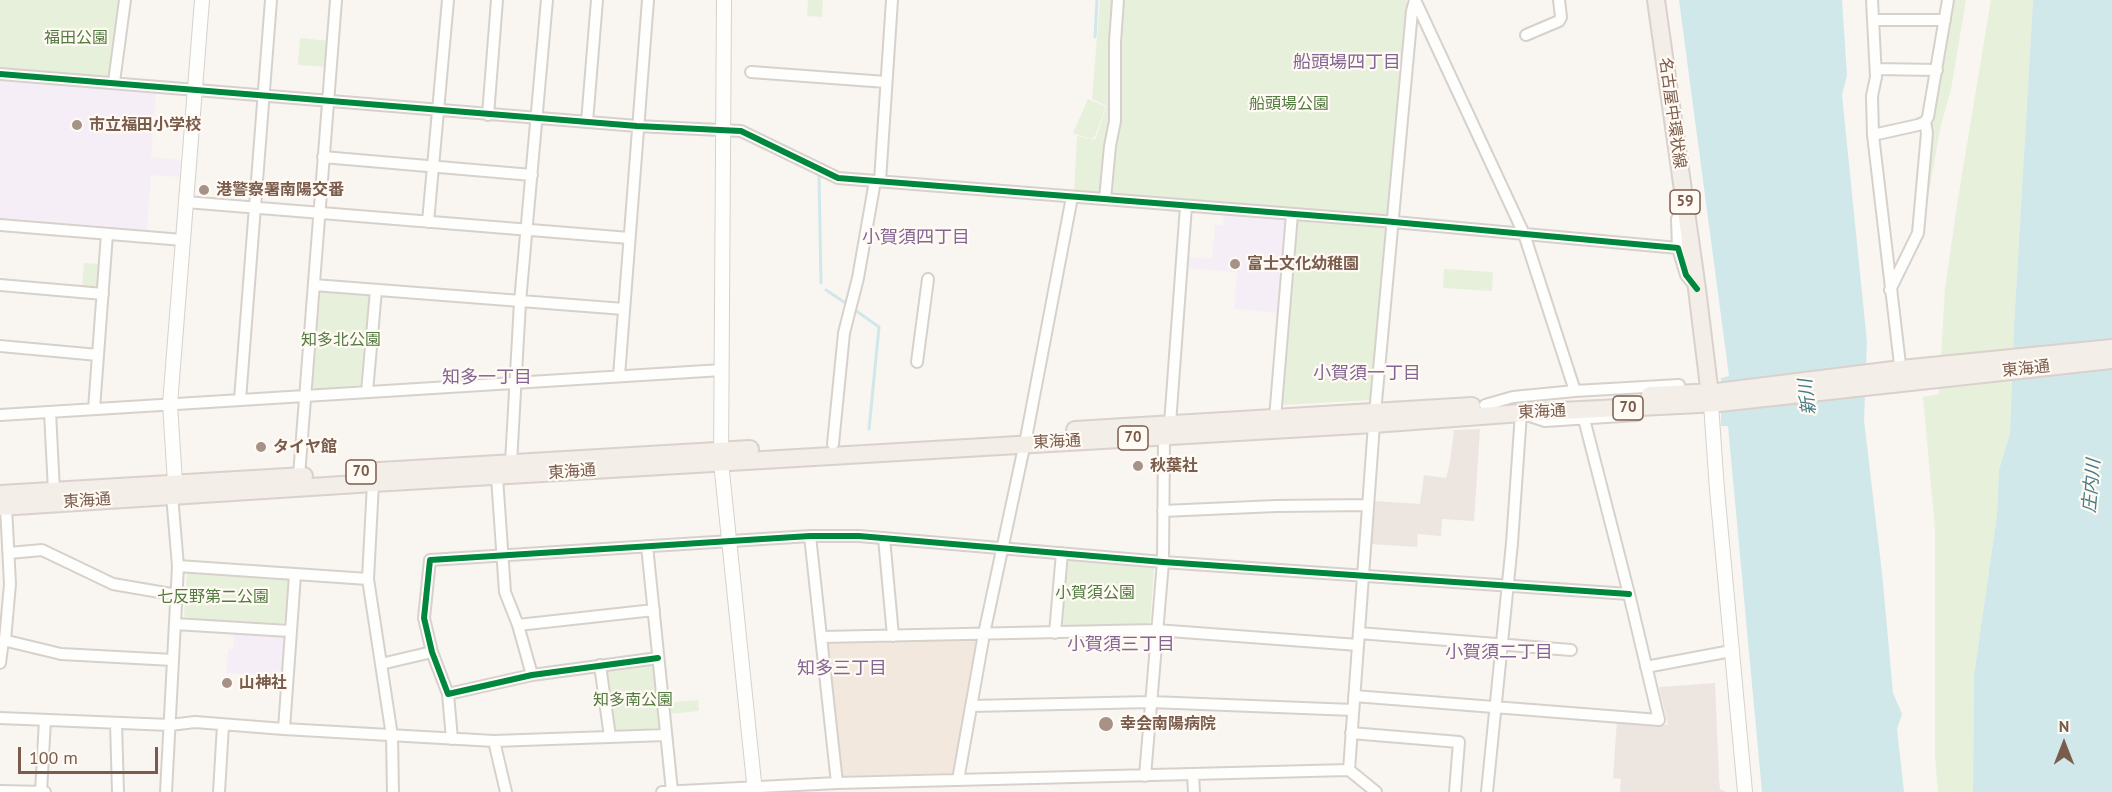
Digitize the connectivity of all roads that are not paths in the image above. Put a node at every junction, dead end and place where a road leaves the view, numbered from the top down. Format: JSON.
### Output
{"nodes":[{"id":1,"x":124,"y":0,"type":"edge"},
{"id":2,"x":202,"y":0,"type":"edge"},
{"id":3,"x":270,"y":0,"type":"edge"},
{"id":4,"x":336,"y":0,"type":"edge"},
{"id":5,"x":447,"y":0,"type":"edge"},
{"id":6,"x":497,"y":0,"type":"edge"},
{"id":7,"x":547,"y":0,"type":"edge"},
{"id":8,"x":597,"y":0,"type":"edge"},
{"id":9,"x":648,"y":0,"type":"edge"},
{"id":10,"x":724,"y":0,"type":"edge"},
{"id":11,"x":892,"y":0,"type":"edge"},
{"id":12,"x":1118,"y":0,"type":"edge"},
{"id":13,"x":1415,"y":0,"type":"edge"},
{"id":14,"x":1559,"y":0,"type":"edge"},
{"id":15,"x":1649,"y":0,"type":"edge"},
{"id":16,"x":1656,"y":0,"type":"edge"},
{"id":17,"x":1872,"y":0,"type":"edge"},
{"id":18,"x":1947,"y":0,"type":"edge"},
{"id":19,"x":1873,"y":20,"type":"junction"},
{"id":20,"x":1945,"y":20,"type":"junction"},
{"id":21,"x":1526,"y":35,"type":"dead end"},
{"id":22,"x":1876,"y":69,"type":"junction"},
{"id":23,"x":1937,"y":70,"type":"junction"},
{"id":24,"x":751,"y":72,"type":"dead end"},
{"id":25,"x":0,"y":74,"type":"edge"},
{"id":26,"x":114,"y":82,"type":"junction"},
{"id":27,"x":886,"y":82,"type":"junction"},
{"id":28,"x":194,"y":90,"type":"junction"},
{"id":29,"x":263,"y":96,"type":"junction"},
{"id":30,"x":328,"y":102,"type":"junction"},
{"id":31,"x":438,"y":111,"type":"junction"},
{"id":32,"x":488,"y":115,"type":"junction"},
{"id":33,"x":538,"y":118,"type":"junction"},
{"id":34,"x":587,"y":122,"type":"junction"},
{"id":35,"x":1925,"y":122,"type":"junction"},
{"id":36,"x":637,"y":126,"type":"junction"},
{"id":37,"x":723,"y":130,"type":"junction"},
{"id":38,"x":1873,"y":135,"type":"junction"},
{"id":39,"x":323,"y":157,"type":"junction"},
{"id":40,"x":433,"y":166,"type":"junction"},
{"id":41,"x":532,"y":175,"type":"junction"},
{"id":42,"x":878,"y":181,"type":"junction"},
{"id":43,"x":1072,"y":196,"type":"junction"},
{"id":44,"x":1105,"y":199,"type":"junction"},
{"id":45,"x":186,"y":202,"type":"junction"},
{"id":46,"x":1186,"y":206,"type":"junction"},
{"id":47,"x":253,"y":208,"type":"junction"},
{"id":48,"x":1686,"y":209,"type":"junction"},
{"id":49,"x":319,"y":213,"type":"junction"},
{"id":50,"x":1292,"y":214,"type":"junction"},
{"id":51,"x":428,"y":222,"type":"junction"},
{"id":52,"x":1393,"y":222,"type":"junction"},
{"id":53,"x":0,"y":225,"type":"edge"},
{"id":54,"x":527,"y":230,"type":"junction"},
{"id":55,"x":107,"y":234,"type":"junction"},
{"id":56,"x":1524,"y":234,"type":"junction"},
{"id":57,"x":629,"y":238,"type":"junction"},
{"id":58,"x":183,"y":240,"type":"junction"},
{"id":59,"x":1678,"y":248,"type":"junction"},
{"id":60,"x":928,"y":279,"type":"dead end"},
{"id":61,"x":0,"y":285,"type":"edge"},
{"id":62,"x":314,"y":285,"type":"junction"},
{"id":63,"x":1697,"y":289,"type":"junction"},
{"id":64,"x":376,"y":290,"type":"junction"},
{"id":65,"x":1890,"y":290,"type":"junction"},
{"id":66,"x":103,"y":294,"type":"junction"},
{"id":67,"x":520,"y":302,"type":"junction"},
{"id":68,"x":624,"y":309,"type":"junction"},
{"id":69,"x":0,"y":346,"type":"edge"},
{"id":70,"x":2112,"y":348,"type":"edge"},
{"id":71,"x":98,"y":356,"type":"junction"},
{"id":72,"x":2112,"y":360,"type":"edge"},
{"id":73,"x":917,"y":363,"type":"dead end"},
{"id":74,"x":722,"y":370,"type":"junction"},
{"id":75,"x":619,"y":376,"type":"junction"},
{"id":76,"x":1901,"y":376,"type":"junction"},
{"id":77,"x":515,"y":383,"type":"junction"},
{"id":78,"x":1679,"y":387,"type":"dead end"},
{"id":79,"x":1575,"y":391,"type":"junction"},
{"id":80,"x":367,"y":392,"type":"junction"},
{"id":81,"x":306,"y":396,"type":"junction"},
{"id":82,"x":1714,"y":398,"type":"junction"},
{"id":83,"x":240,"y":400,"type":"junction"},
{"id":84,"x":170,"y":404,"type":"junction"},
{"id":85,"x":1485,"y":405,"type":"junction"},
{"id":86,"x":94,"y":409,"type":"junction"},
{"id":87,"x":1681,"y":410,"type":"dead end"},
{"id":88,"x":50,"y":412,"type":"junction"},
{"id":89,"x":1521,"y":413,"type":"junction"},
{"id":90,"x":0,"y":415,"type":"edge"},
{"id":91,"x":1275,"y":418,"type":"junction"},
{"id":92,"x":1375,"y":418,"type":"junction"},
{"id":93,"x":1584,"y":419,"type":"junction"},
{"id":94,"x":1167,"y":430,"type":"junction"},
{"id":95,"x":1025,"y":439,"type":"junction"},
{"id":96,"x":833,"y":444,"type":"junction"},
{"id":97,"x":722,"y":457,"type":"junction"},
{"id":98,"x":511,"y":463,"type":"junction"},
{"id":99,"x":299,"y":476,"type":"junction"},
{"id":100,"x":497,"y":477,"type":"junction"},
{"id":101,"x":373,"y":483,"type":"junction"},
{"id":102,"x":174,"y":489,"type":"junction"},
{"id":103,"x":54,"y":491,"type":"junction"},
{"id":104,"x":2,"y":503,"type":"edge"},
{"id":105,"x":1368,"y":504,"type":"junction"},
{"id":106,"x":1163,"y":511,"type":"junction"},
{"id":107,"x":810,"y":536,"type":"junction"},
{"id":108,"x":884,"y":538,"type":"junction"},
{"id":109,"x":729,"y":541,"type":"junction"},
{"id":110,"x":647,"y":546,"type":"junction"},
{"id":111,"x":1002,"y":548,"type":"junction"},
{"id":112,"x":9,"y":553,"type":"junction"},
{"id":113,"x":1062,"y":553,"type":"junction"},
{"id":114,"x":503,"y":554,"type":"junction"},
{"id":115,"x":1163,"y":562,"type":"junction"},
{"id":116,"x":178,"y":566,"type":"junction"},
{"id":117,"x":294,"y":575,"type":"junction"},
{"id":118,"x":1363,"y":576,"type":"junction"},
{"id":119,"x":368,"y":579,"type":"junction"},
{"id":120,"x":5,"y":584,"type":"edge"},
{"id":121,"x":1508,"y":586,"type":"junction"},
{"id":122,"x":1629,"y":594,"type":"junction"},
{"id":123,"x":177,"y":595,"type":"junction"},
{"id":124,"x":654,"y":610,"type":"junction"},
{"id":125,"x":175,"y":624,"type":"junction"},
{"id":126,"x":518,"y":625,"type":"junction"},
{"id":127,"x":1156,"y":630,"type":"junction"},
{"id":128,"x":289,"y":631,"type":"junction"},
{"id":129,"x":1055,"y":633,"type":"junction"},
{"id":130,"x":1359,"y":633,"type":"junction"},
{"id":131,"x":984,"y":634,"type":"junction"},
{"id":132,"x":893,"y":636,"type":"junction"},
{"id":133,"x":821,"y":637,"type":"junction"},
{"id":134,"x":4,"y":640,"type":"junction"},
{"id":135,"x":1358,"y":645,"type":"junction"},
{"id":136,"x":1502,"y":645,"type":"junction"},
{"id":137,"x":1571,"y":650,"type":"dead end"},
{"id":138,"x":1731,"y":651,"type":"junction"},
{"id":139,"x":432,"y":652,"type":"junction"},
{"id":140,"x":658,"y":658,"type":"junction"},
{"id":141,"x":173,"y":660,"type":"junction"},
{"id":142,"x":0,"y":663,"type":"edge"},
{"id":143,"x":381,"y":664,"type":"junction"},
{"id":144,"x":600,"y":665,"type":"junction"},
{"id":145,"x":1646,"y":667,"type":"junction"},
{"id":146,"x":532,"y":675,"type":"junction"},
{"id":147,"x":448,"y":694,"type":"junction"},
{"id":148,"x":1354,"y":696,"type":"junction"},
{"id":149,"x":1151,"y":702,"type":"junction"},
{"id":150,"x":971,"y":706,"type":"junction"},
{"id":151,"x":1495,"y":707,"type":"junction"},
{"id":152,"x":1353,"y":710,"type":"junction"},
{"id":153,"x":0,"y":718,"type":"edge"},
{"id":154,"x":45,"y":720,"type":"junction"},
{"id":155,"x":116,"y":723,"type":"junction"},
{"id":156,"x":223,"y":724,"type":"junction"},
{"id":157,"x":170,"y":725,"type":"junction"},
{"id":158,"x":284,"y":729,"type":"junction"},
{"id":159,"x":1351,"y":733,"type":"junction"},
{"id":160,"x":666,"y":735,"type":"junction"},
{"id":161,"x":392,"y":736,"type":"junction"},
{"id":162,"x":610,"y":737,"type":"junction"},
{"id":163,"x":452,"y":739,"type":"junction"},
{"id":164,"x":494,"y":741,"type":"junction"},
{"id":165,"x":1349,"y":770,"type":"junction"},
{"id":166,"x":1193,"y":775,"type":"junction"},
{"id":167,"x":1145,"y":776,"type":"junction"},
{"id":168,"x":960,"y":780,"type":"junction"},
{"id":169,"x":837,"y":783,"type":"junction"},
{"id":170,"x":755,"y":789,"type":"edge"},
{"id":171,"x":0,"y":791,"type":"edge"},
{"id":172,"x":672,"y":791,"type":"edge"},
{"id":173,"x":699,"y":791,"type":"edge"},
{"id":174,"x":43,"y":792,"type":"edge"},
{"id":175,"x":118,"y":792,"type":"edge"},
{"id":176,"x":166,"y":792,"type":"edge"},
{"id":177,"x":219,"y":792,"type":"edge"},
{"id":178,"x":393,"y":792,"type":"edge"},
{"id":179,"x":506,"y":792,"type":"edge"},
{"id":180,"x":663,"y":792,"type":"edge"},
{"id":181,"x":960,"y":792,"type":"edge"},
{"id":182,"x":1194,"y":792,"type":"edge"},
{"id":183,"x":1376,"y":792,"type":"edge"},
{"id":184,"x":1455,"y":792,"type":"edge"},
{"id":185,"x":1487,"y":792,"type":"edge"},
{"id":186,"x":1744,"y":792,"type":"edge"}],
"edges":[{"from":1,"to":26,"type":"street"},
{"from":2,"to":28,"type":"street"},
{"from":3,"to":29,"type":"street"},
{"from":4,"to":30,"type":"street"},
{"from":5,"to":31,"type":"street"},
{"from":6,"to":32,"type":"street"},
{"from":7,"to":33,"type":"street"},
{"from":8,"to":34,"type":"street"},
{"from":9,"to":36,"type":"street"},
{"from":10,"to":37,"type":"street"},
{"from":11,"to":27,"type":"street"},
{"from":12,"to":44,"type":"street"},
{"from":13,"to":52,"type":"street"},
{"from":13,"to":56,"type":"street"},
{"from":14,"to":21,"type":"street"},
{"from":15,"to":16,"type":"street"},
{"from":16,"to":48,"type":"main road","name":"名古屋中環状線","number":"59"},
{"from":17,"to":19,"type":"street"},
{"from":18,"to":20,"type":"street"},
{"from":19,"to":20,"type":"street"},
{"from":19,"to":22,"type":"street"},
{"from":20,"to":23,"type":"street"},
{"from":22,"to":23,"type":"street"},
{"from":22,"to":38,"type":"street"},
{"from":23,"to":35,"type":"street"},
{"from":24,"to":27,"type":"street"},
{"from":25,"to":26,"type":"street"},
{"from":26,"to":28,"type":"street"},
{"from":27,"to":42,"type":"street"},
{"from":28,"to":29,"type":"street"},
{"from":28,"to":45,"type":"street"},
{"from":29,"to":30,"type":"street"},
{"from":29,"to":47,"type":"street"},
{"from":30,"to":31,"type":"street"},
{"from":30,"to":39,"type":"street"},
{"from":31,"to":32,"type":"street"},
{"from":31,"to":40,"type":"street"},
{"from":32,"to":33,"type":"street"},
{"from":33,"to":34,"type":"street"},
{"from":33,"to":41,"type":"street"},
{"from":34,"to":36,"type":"street"},
{"from":35,"to":38,"type":"street"},
{"from":35,"to":65,"type":"street"},
{"from":36,"to":37,"type":"street"},
{"from":36,"to":57,"type":"street"},
{"from":37,"to":42,"type":"street"},
{"from":37,"to":74,"type":"street"},
{"from":38,"to":65,"type":"street"},
{"from":39,"to":40,"type":"street"},
{"from":39,"to":49,"type":"street"},
{"from":40,"to":41,"type":"street"},
{"from":40,"to":51,"type":"street"},
{"from":41,"to":54,"type":"street"},
{"from":42,"to":43,"type":"street"},
{"from":42,"to":96,"type":"street"},
{"from":43,"to":44,"type":"street"},
{"from":43,"to":95,"type":"street"},
{"from":44,"to":46,"type":"street"},
{"from":45,"to":47,"type":"street"},
{"from":45,"to":58,"type":"street"},
{"from":46,"to":50,"type":"street"},
{"from":46,"to":94,"type":"street"},
{"from":47,"to":49,"type":"street"},
{"from":47,"to":83,"type":"street"},
{"from":48,"to":59,"type":"street"},
{"from":48,"to":63,"type":"main road","name":"名古屋中環状線","number":"59"},
{"from":49,"to":51,"type":"street"},
{"from":49,"to":62,"type":"street"},
{"from":50,"to":52,"type":"street"},
{"from":50,"to":91,"type":"street"},
{"from":51,"to":54,"type":"street"},
{"from":52,"to":56,"type":"street"},
{"from":52,"to":92,"type":"street"},
{"from":53,"to":55,"type":"street"},
{"from":54,"to":57,"type":"street"},
{"from":54,"to":67,"type":"street"},
{"from":55,"to":58,"type":"street"},
{"from":55,"to":66,"type":"street"},
{"from":56,"to":59,"type":"street"},
{"from":56,"to":79,"type":"street"},
{"from":57,"to":68,"type":"street"},
{"from":58,"to":84,"type":"street"},
{"from":59,"to":63,"type":"street"},
{"from":60,"to":73,"type":"street"},
{"from":61,"to":66,"type":"street"},
{"from":62,"to":64,"type":"street"},
{"from":62,"to":81,"type":"street"},
{"from":63,"to":82,"type":"main road","name":"名古屋中環状線","number":"59"},
{"from":64,"to":67,"type":"street"},
{"from":64,"to":80,"type":"street"},
{"from":65,"to":76,"type":"street"},
{"from":66,"to":71,"type":"street"},
{"from":67,"to":68,"type":"street"},
{"from":67,"to":77,"type":"street"},
{"from":68,"to":75,"type":"street"},
{"from":69,"to":71,"type":"street"},
{"from":70,"to":76,"type":"main road","name":"東海通"},
{"from":71,"to":86,"type":"street"},
{"from":72,"to":76,"type":"main road","name":"東海通"},
{"from":74,"to":75,"type":"street"},
{"from":74,"to":97,"type":"street"},
{"from":75,"to":77,"type":"street"},
{"from":76,"to":82,"type":"main road","name":"東海通"},
{"from":77,"to":80,"type":"street"},
{"from":77,"to":98,"type":"street"},
{"from":78,"to":79,"type":"street"},
{"from":79,"to":85,"type":"street"},
{"from":80,"to":81,"type":"street"},
{"from":81,"to":83,"type":"street"},
{"from":81,"to":99,"type":"street"},
{"from":82,"to":85,"type":"main road","name":"東海通","number":"70"},
{"from":82,"to":89,"type":"main road","name":"東海通","number":"70"},
{"from":82,"to":138,"type":"street"},
{"from":83,"to":84,"type":"street"},
{"from":84,"to":86,"type":"street"},
{"from":84,"to":102,"type":"street"},
{"from":85,"to":92,"type":"main road","name":"東海通","number":"70"},
{"from":86,"to":88,"type":"street"},
{"from":87,"to":93,"type":"street"},
{"from":88,"to":90,"type":"street"},
{"from":88,"to":103,"type":"street"},
{"from":89,"to":92,"type":"main road","name":"東海通","number":"70"},
{"from":89,"to":93,"type":"street"},
{"from":89,"to":121,"type":"street"},
{"from":91,"to":92,"type":"main road","name":"東海通","number":"70"},
{"from":91,"to":94,"type":"main road","name":"東海通","number":"70"},
{"from":92,"to":94,"type":"main road","name":"東海通","number":"70"},
{"from":92,"to":105,"type":"street"},
{"from":93,"to":122,"type":"street"},
{"from":94,"to":95,"type":"main road","name":"東海通","number":"70"},
{"from":94,"to":106,"type":"street"},
{"from":95,"to":96,"type":"main road","name":"東海通","number":"70"},
{"from":95,"to":97,"type":"main road","name":"東海通","number":"70"},
{"from":95,"to":111,"type":"street"},
{"from":96,"to":97,"type":"main road","name":"東海通","number":"70"},
{"from":97,"to":98,"type":"main road","name":"東海通","number":"70"},
{"from":97,"to":100,"type":"main road","name":"東海通","number":"70"},
{"from":97,"to":109,"type":"street"},
{"from":98,"to":99,"type":"main road","name":"東海通","number":"70"},
{"from":99,"to":102,"type":"main road","name":"東海通","number":"70"},
{"from":100,"to":101,"type":"main road","name":"東海通","number":"70"},
{"from":100,"to":114,"type":"street"},
{"from":101,"to":102,"type":"main road","name":"東海通","number":"70"},
{"from":101,"to":119,"type":"street"},
{"from":102,"to":103,"type":"main road","name":"東海通","number":"70"},
{"from":102,"to":104,"type":"main road","name":"東海通","number":"70"},
{"from":102,"to":116,"type":"street"},
{"from":103,"to":104,"type":"main road","name":"東海通","number":"70"},
{"from":104,"to":112,"type":"street"},
{"from":105,"to":106,"type":"street"},
{"from":105,"to":118,"type":"street"},
{"from":106,"to":115,"type":"street"},
{"from":107,"to":108,"type":"street"},
{"from":107,"to":109,"type":"street"},
{"from":107,"to":133,"type":"street"},
{"from":108,"to":111,"type":"street"},
{"from":108,"to":132,"type":"street"},
{"from":109,"to":110,"type":"street"},
{"from":109,"to":170,"type":"street"},
{"from":110,"to":114,"type":"street"},
{"from":110,"to":124,"type":"street"},
{"from":111,"to":113,"type":"street"},
{"from":111,"to":131,"type":"street"},
{"from":112,"to":120,"type":"street"},
{"from":112,"to":123,"type":"street"},
{"from":113,"to":115,"type":"street"},
{"from":113,"to":129,"type":"street"},
{"from":114,"to":126,"type":"street"},
{"from":114,"to":139,"type":"street"},
{"from":115,"to":118,"type":"street"},
{"from":115,"to":127,"type":"street"},
{"from":116,"to":117,"type":"street"},
{"from":116,"to":123,"type":"street"},
{"from":117,"to":119,"type":"street"},
{"from":117,"to":128,"type":"street"},
{"from":118,"to":121,"type":"street"},
{"from":118,"to":130,"type":"street"},
{"from":119,"to":143,"type":"street"},
{"from":120,"to":134,"type":"street"},
{"from":121,"to":122,"type":"street"},
{"from":121,"to":136,"type":"street"},
{"from":122,"to":145,"type":"street"},
{"from":123,"to":125,"type":"street"},
{"from":124,"to":126,"type":"street"},
{"from":124,"to":140,"type":"street"},
{"from":125,"to":128,"type":"street"},
{"from":125,"to":141,"type":"street"},
{"from":126,"to":146,"type":"street"},
{"from":127,"to":129,"type":"street"},
{"from":127,"to":135,"type":"street"},
{"from":127,"to":149,"type":"street"},
{"from":128,"to":158,"type":"street"},
{"from":129,"to":131,"type":"street"},
{"from":130,"to":135,"type":"street"},
{"from":130,"to":136,"type":"street"},
{"from":131,"to":132,"type":"street"},
{"from":131,"to":150,"type":"street"},
{"from":132,"to":133,"type":"street"},
{"from":133,"to":169,"type":"street"},
{"from":134,"to":141,"type":"street"},
{"from":134,"to":142,"type":"street"},
{"from":135,"to":148,"type":"street"},
{"from":136,"to":137,"type":"street"},
{"from":136,"to":151,"type":"street"},
{"from":138,"to":145,"type":"street"},
{"from":138,"to":186,"type":"street"},
{"from":139,"to":143,"type":"street"},
{"from":139,"to":147,"type":"street"},
{"from":140,"to":144,"type":"street"},
{"from":140,"to":160,"type":"street"},
{"from":141,"to":157,"type":"street"},
{"from":143,"to":161,"type":"street"},
{"from":144,"to":146,"type":"street"},
{"from":144,"to":162,"type":"street"},
{"from":145,"to":151,"type":"street"},
{"from":146,"to":147,"type":"street"},
{"from":147,"to":163,"type":"street"},
{"from":148,"to":151,"type":"street"},
{"from":148,"to":152,"type":"street"},
{"from":149,"to":150,"type":"street"},
{"from":149,"to":152,"type":"street"},
{"from":149,"to":167,"type":"street"},
{"from":150,"to":168,"type":"street"},
{"from":151,"to":185,"type":"street"},
{"from":152,"to":159,"type":"street"},
{"from":153,"to":154,"type":"street"},
{"from":154,"to":155,"type":"street"},
{"from":154,"to":174,"type":"street"},
{"from":155,"to":157,"type":"street"},
{"from":155,"to":175,"type":"street"},
{"from":156,"to":157,"type":"street"},
{"from":156,"to":158,"type":"street"},
{"from":156,"to":177,"type":"street"},
{"from":157,"to":176,"type":"street"},
{"from":158,"to":161,"type":"street"},
{"from":159,"to":165,"type":"street"},
{"from":159,"to":184,"type":"street"},
{"from":160,"to":162,"type":"street"},
{"from":160,"to":172,"type":"street"},
{"from":161,"to":163,"type":"street"},
{"from":161,"to":178,"type":"street"},
{"from":162,"to":164,"type":"street"},
{"from":163,"to":164,"type":"street"},
{"from":164,"to":179,"type":"street"},
{"from":165,"to":166,"type":"street"},
{"from":165,"to":183,"type":"street"},
{"from":166,"to":167,"type":"street"},
{"from":166,"to":182,"type":"street"},
{"from":167,"to":168,"type":"street"},
{"from":168,"to":169,"type":"street"},
{"from":168,"to":181,"type":"street"},
{"from":169,"to":170,"type":"street"},
{"from":170,"to":173,"type":"street"},
{"from":171,"to":174,"type":"street"},
{"from":172,"to":173,"type":"street"},
{"from":172,"to":180,"type":"street"}]}
